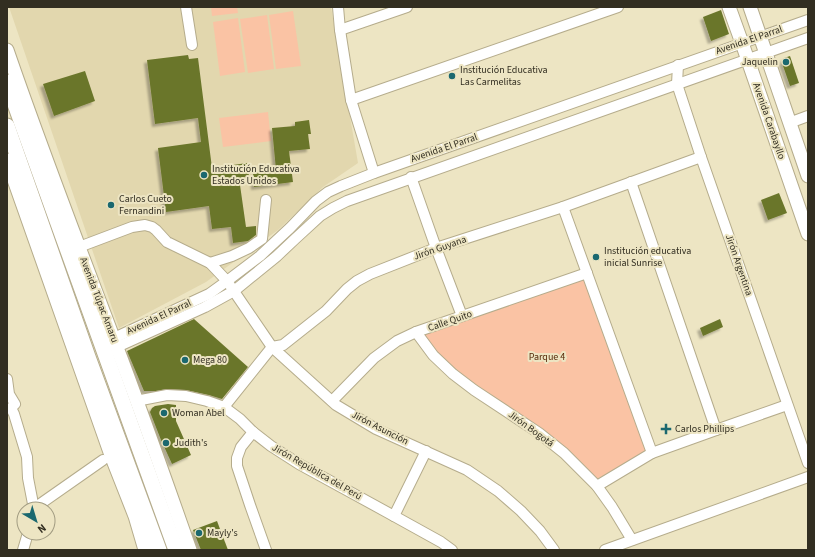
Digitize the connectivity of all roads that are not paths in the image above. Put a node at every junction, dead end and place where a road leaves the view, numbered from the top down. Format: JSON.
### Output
{"nodes":[{"id":1,"x":186,"y":7,"type":"edge"},
{"id":2,"x":338,"y":7,"type":"edge"},
{"id":3,"x":408,"y":7,"type":"edge"},
{"id":4,"x":618,"y":7,"type":"edge"},
{"id":5,"x":729,"y":7,"type":"edge"},
{"id":6,"x":750,"y":7,"type":"edge"},
{"id":7,"x":808,"y":20,"type":"edge"},
{"id":8,"x":340,"y":30,"type":"junction"},
{"id":9,"x":759,"y":36,"type":"junction"},
{"id":10,"x":808,"y":38,"type":"edge"},
{"id":11,"x":742,"y":43,"type":"junction"},
{"id":12,"x":192,"y":45,"type":"dead end"},
{"id":13,"x":7,"y":50,"type":"edge"},
{"id":14,"x":765,"y":53,"type":"junction"},
{"id":15,"x":748,"y":59,"type":"junction"},
{"id":16,"x":678,"y":65,"type":"junction"},
{"id":17,"x":7,"y":82,"type":"edge"},
{"id":18,"x":677,"y":84,"type":"junction"},
{"id":19,"x":351,"y":100,"type":"junction"},
{"id":20,"x":808,"y":116,"type":"edge"},
{"id":21,"x":789,"y":123,"type":"junction"},
{"id":22,"x":7,"y":126,"type":"edge"},
{"id":23,"x":701,"y":157,"type":"junction"},
{"id":24,"x":7,"y":160,"type":"edge"},
{"id":25,"x":374,"y":173,"type":"junction"},
{"id":26,"x":808,"y":176,"type":"edge"},
{"id":27,"x":411,"y":177,"type":"junction"},
{"id":28,"x":631,"y":182,"type":"junction"},
{"id":29,"x":266,"y":200,"type":"dead end"},
{"id":30,"x":563,"y":206,"type":"junction"},
{"id":31,"x":808,"y":234,"type":"edge"},
{"id":32,"x":79,"y":247,"type":"junction"},
{"id":33,"x":436,"y":248,"type":"junction"},
{"id":34,"x":210,"y":263,"type":"junction"},
{"id":35,"x":587,"y":273,"type":"junction"},
{"id":36,"x":227,"y":281,"type":"junction"},
{"id":37,"x":234,"y":291,"type":"junction"},
{"id":38,"x":462,"y":316,"type":"junction"},
{"id":39,"x":416,"y":332,"type":"junction"},
{"id":40,"x":115,"y":342,"type":"junction"},
{"id":41,"x":272,"y":347,"type":"junction"},
{"id":42,"x":7,"y":379,"type":"edge"},
{"id":43,"x":8,"y":394,"type":"edge"},
{"id":44,"x":136,"y":401,"type":"junction"},
{"id":45,"x":332,"y":402,"type":"junction"},
{"id":46,"x":787,"y":405,"type":"junction"},
{"id":47,"x":224,"y":407,"type":"junction"},
{"id":48,"x":716,"y":430,"type":"junction"},
{"id":49,"x":253,"y":432,"type":"junction"},
{"id":50,"x":426,"y":451,"type":"junction"},
{"id":51,"x":652,"y":454,"type":"junction"},
{"id":52,"x":103,"y":460,"type":"dead end"},
{"id":53,"x":808,"y":463,"type":"edge"},
{"id":54,"x":808,"y":477,"type":"edge"},
{"id":55,"x":597,"y":486,"type":"junction"},
{"id":56,"x":32,"y":501,"type":"edge"},
{"id":57,"x":44,"y":501,"type":"edge"},
{"id":58,"x":394,"y":516,"type":"junction"},
{"id":59,"x":632,"y":540,"type":"junction"},
{"id":60,"x":146,"y":550,"type":"edge"},
{"id":61,"x":159,"y":550,"type":"edge"},
{"id":62,"x":176,"y":550,"type":"edge"},
{"id":63,"x":190,"y":550,"type":"edge"},
{"id":64,"x":266,"y":550,"type":"edge"},
{"id":65,"x":452,"y":550,"type":"edge"},
{"id":66,"x":554,"y":550,"type":"edge"},
{"id":67,"x":604,"y":550,"type":"edge"}],
"edges":[{"from":1,"to":12,"type":"street"},
{"from":2,"to":8,"type":"street"},
{"from":3,"to":8,"type":"street"},
{"from":4,"to":19,"type":"street"},
{"from":5,"to":11,"type":"main road","name":"Avenida Carabayllo"},
{"from":6,"to":9,"type":"main road","name":"Avenida Carabayllo"},
{"from":7,"to":9,"type":"street","name":"Avenida El Parral"},
{"from":8,"to":19,"type":"street"},
{"from":9,"to":11,"type":"street","name":"Avenida El Parral"},
{"from":9,"to":14,"type":"main road","name":"Avenida Carabayllo"},
{"from":10,"to":14,"type":"street","name":"Avenida El Parral"},
{"from":11,"to":15,"type":"main road","name":"Avenida Carabayllo"},
{"from":11,"to":16,"type":"street","name":"Avenida El Parral"},
{"from":13,"to":32,"type":"main road","name":"Avenida Túpac Amaru"},
{"from":14,"to":15,"type":"street","name":"Avenida El Parral"},
{"from":14,"to":21,"type":"main road","name":"Avenida Carabayllo"},
{"from":15,"to":18,"type":"street","name":"Avenida El Parral"},
{"from":15,"to":31,"type":"main road","name":"Avenida Carabayllo"},
{"from":16,"to":18,"type":"street","name":"Jirón Argentina"},
{"from":16,"to":25,"type":"street","name":"Avenida El Parral"},
{"from":17,"to":62,"type":"highway","name":"Avenida Túpac Amaru"},
{"from":18,"to":23,"type":"street","name":"Jirón Argentina"},
{"from":18,"to":27,"type":"street","name":"Avenida El Parral"},
{"from":19,"to":25,"type":"street"},
{"from":20,"to":21,"type":"street"},
{"from":21,"to":26,"type":"main road","name":"Avenida Carabayllo"},
{"from":22,"to":61,"type":"highway"},
{"from":23,"to":28,"type":"street","name":"Jirón Guyana"},
{"from":23,"to":46,"type":"street","name":"Jirón Argentina"},
{"from":24,"to":60,"type":"main road"},
{"from":25,"to":36,"type":"street","name":"Avenida El Parral"},
{"from":27,"to":33,"type":"street"},
{"from":27,"to":37,"type":"street","name":"Avenida El Parral"},
{"from":28,"to":30,"type":"street","name":"Jirón Guyana"},
{"from":28,"to":48,"type":"street"},
{"from":29,"to":34,"type":"street"},
{"from":30,"to":33,"type":"street","name":"Jirón Guyana"},
{"from":30,"to":35,"type":"street"},
{"from":32,"to":34,"type":"street"},
{"from":32,"to":40,"type":"main road","name":"Avenida Túpac Amaru"},
{"from":33,"to":38,"type":"street"},
{"from":33,"to":41,"type":"street","name":"Jirón Guyana"},
{"from":34,"to":36,"type":"street","name":"Jirón Asunción"},
{"from":35,"to":38,"type":"street","name":"Calle Quito"},
{"from":35,"to":51,"type":"street"},
{"from":36,"to":37,"type":"street","name":"Jirón Asunción"},
{"from":36,"to":40,"type":"street","name":"Avenida El Parral"},
{"from":37,"to":40,"type":"street","name":"Avenida El Parral"},
{"from":37,"to":41,"type":"street","name":"Jirón Asunción"},
{"from":38,"to":39,"type":"street","name":"Calle Quito"},
{"from":39,"to":45,"type":"street","name":"Calle Quito"},
{"from":39,"to":55,"type":"street","name":"Jirón Bogotá"},
{"from":40,"to":44,"type":"main road","name":"Avenida Túpac Amaru"},
{"from":41,"to":45,"type":"street","name":"Jirón Asunción"},
{"from":41,"to":47,"type":"street","name":"Jirón Guyana"},
{"from":42,"to":43,"type":"street"},
{"from":43,"to":56,"type":"street"},
{"from":44,"to":47,"type":"street","name":"Jirón República del Perú"},
{"from":44,"to":63,"type":"main road","name":"Avenida Túpac Amaru"},
{"from":45,"to":50,"type":"street","name":"Jirón Asunción"},
{"from":46,"to":48,"type":"street"},
{"from":46,"to":53,"type":"street","name":"Jirón Argentina"},
{"from":47,"to":49,"type":"street","name":"Jirón República del Perú"},
{"from":48,"to":51,"type":"street"},
{"from":49,"to":58,"type":"street","name":"Jirón República del Perú"},
{"from":49,"to":64,"type":"street"},
{"from":50,"to":58,"type":"street"},
{"from":50,"to":66,"type":"street","name":"Jirón Asunción"},
{"from":51,"to":55,"type":"street"},
{"from":52,"to":57,"type":"street"},
{"from":54,"to":59,"type":"street"},
{"from":55,"to":59,"type":"street","name":"Jirón Bogotá"},
{"from":58,"to":65,"type":"street","name":"Jirón República del Perú"},
{"from":59,"to":67,"type":"street"}]}
